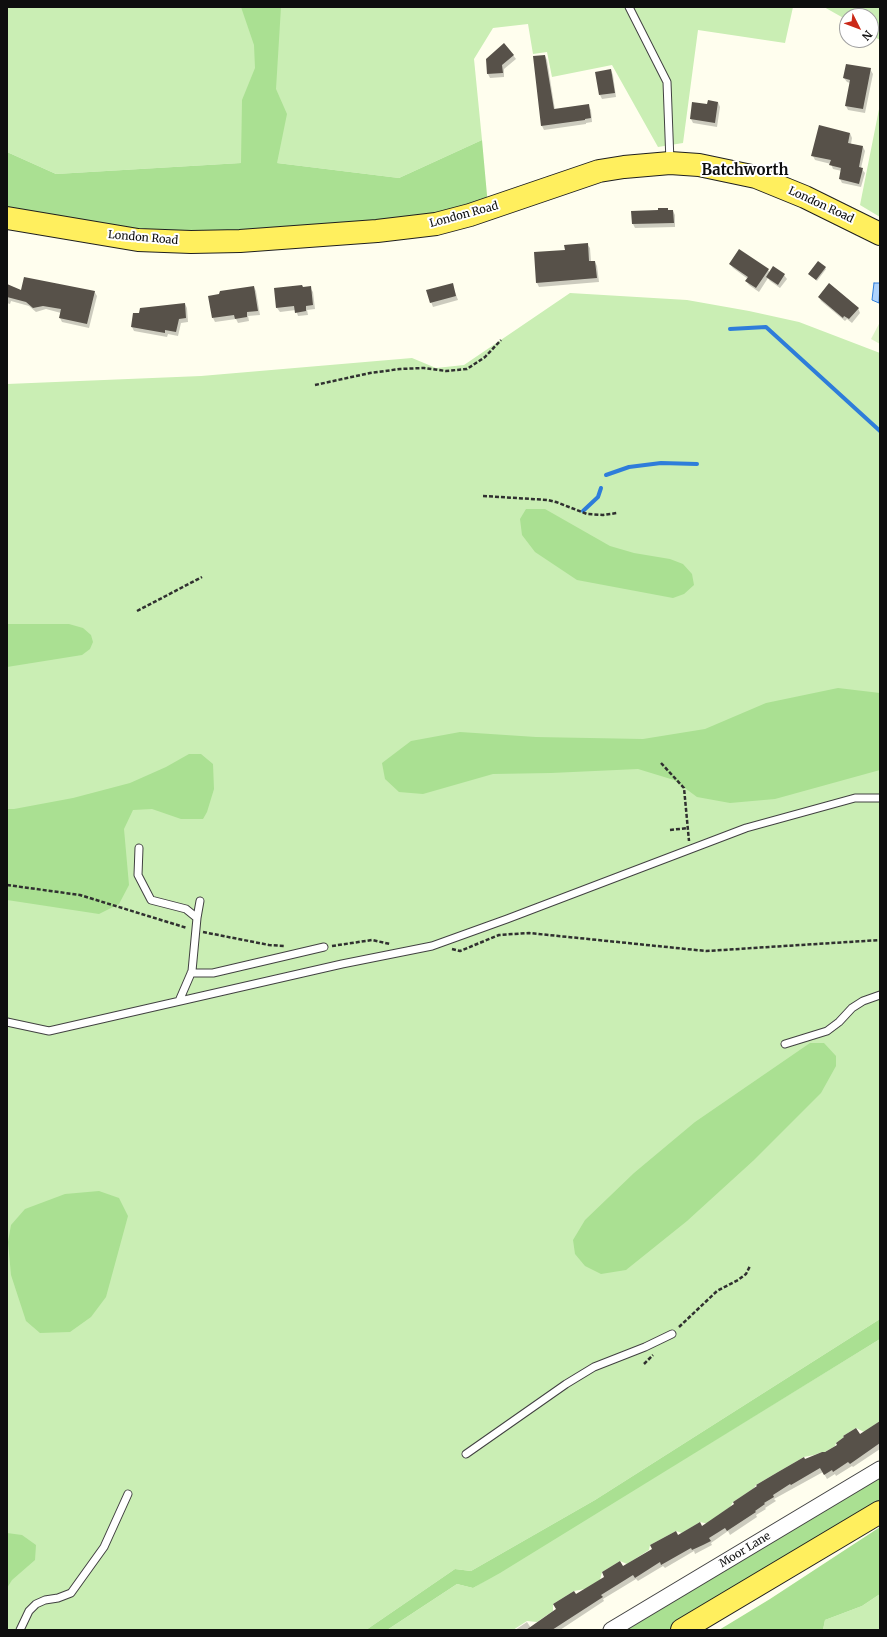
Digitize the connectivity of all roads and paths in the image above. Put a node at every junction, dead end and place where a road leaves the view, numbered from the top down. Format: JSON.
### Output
{"nodes":[{"id":1,"x":629,"y":7,"type":"edge"},
{"id":2,"x":670,"y":163,"type":"junction"},
{"id":3,"x":7,"y":218,"type":"edge"},
{"id":4,"x":880,"y":234,"type":"edge"},
{"id":5,"x":501,"y":340,"type":"dead end"},
{"id":6,"x":315,"y":385,"type":"dead end"},
{"id":7,"x":483,"y":496,"type":"dead end"},
{"id":8,"x":617,"y":513,"type":"dead end"},
{"id":9,"x":202,"y":577,"type":"dead end"},
{"id":10,"x":137,"y":611,"type":"dead end"},
{"id":11,"x":661,"y":763,"type":"dead end"},
{"id":12,"x":880,"y":798,"type":"edge"},
{"id":13,"x":688,"y":828,"type":"junction"},
{"id":14,"x":670,"y":830,"type":"dead end"},
{"id":15,"x":139,"y":848,"type":"dead end"},
{"id":16,"x":690,"y":849,"type":"junction"},
{"id":17,"x":200,"y":901,"type":"dead end"},
{"id":18,"x":197,"y":918,"type":"junction"},
{"id":19,"x":324,"y":947,"type":"dead end"},
{"id":20,"x":191,"y":974,"type":"junction"},
{"id":21,"x":880,"y":995,"type":"edge"},
{"id":22,"x":179,"y":1001,"type":"junction"},
{"id":23,"x":7,"y":1022,"type":"edge"},
{"id":24,"x":785,"y":1044,"type":"dead end"},
{"id":25,"x":750,"y":1266,"type":"dead end"},
{"id":26,"x":672,"y":1334,"type":"junction"},
{"id":27,"x":644,"y":1364,"type":"dead end"},
{"id":28,"x":466,"y":1454,"type":"dead end"},
{"id":29,"x":880,"y":1469,"type":"edge"},
{"id":30,"x":128,"y":1494,"type":"dead end"},
{"id":31,"x":880,"y":1512,"type":"edge"},
{"id":32,"x":20,"y":1630,"type":"edge"},
{"id":33,"x":611,"y":1630,"type":"edge"},
{"id":34,"x":682,"y":1630,"type":"edge"}],
"edges":[{"from":1,"to":2,"type":"lane"},
{"from":2,"to":3,"type":"main road","name":"London Road"},
{"from":2,"to":4,"type":"main road","name":"London Road"},
{"from":5,"to":6,"type":"path"},
{"from":7,"to":8,"type":"path"},
{"from":9,"to":10,"type":"path"},
{"from":11,"to":13,"type":"path"},
{"from":12,"to":16,"type":"lane"},
{"from":13,"to":14,"type":"path"},
{"from":13,"to":16,"type":"path"},
{"from":15,"to":18,"type":"lane"},
{"from":16,"to":22,"type":"lane"},
{"from":17,"to":18,"type":"lane"},
{"from":18,"to":20,"type":"lane"},
{"from":19,"to":20,"type":"lane"},
{"from":20,"to":22,"type":"lane"},
{"from":21,"to":24,"type":"lane"},
{"from":22,"to":23,"type":"lane"},
{"from":25,"to":26,"type":"path"},
{"from":26,"to":27,"type":"path"},
{"from":26,"to":28,"type":"lane"},
{"from":29,"to":33,"type":"street","name":"Moor Lane"},
{"from":30,"to":32,"type":"lane"},
{"from":31,"to":34,"type":"main road"}]}
